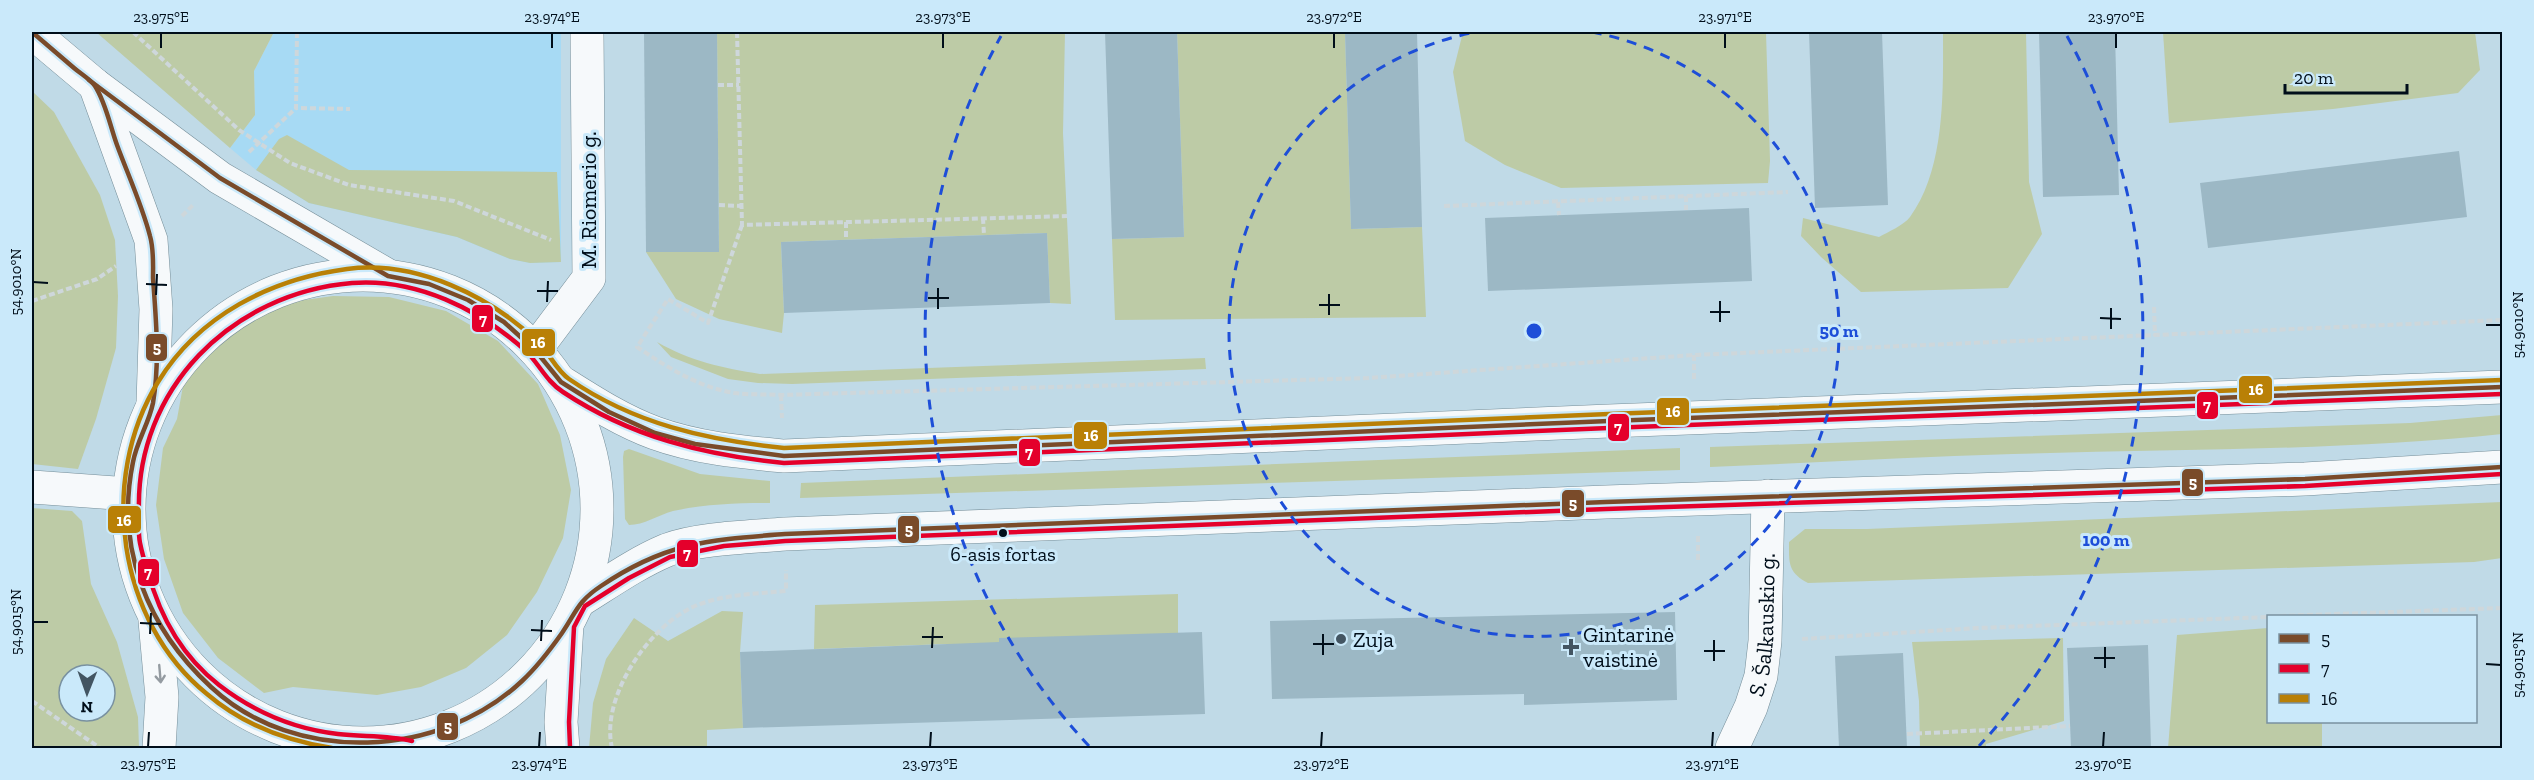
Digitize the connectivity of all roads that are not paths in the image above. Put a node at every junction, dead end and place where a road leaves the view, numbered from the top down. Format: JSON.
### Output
{"nodes":[{"id":1,"x":32,"y":32,"type":"edge"},
{"id":2,"x":587,"y":32,"type":"edge"},
{"id":3,"x":95,"y":85,"type":"junction"},
{"id":4,"x":388,"y":276,"type":"junction"},
{"id":5,"x":535,"y":350,"type":"junction"},
{"id":6,"x":561,"y":382,"type":"junction"},
{"id":7,"x":2502,"y":387,"type":"edge"},
{"id":8,"x":152,"y":406,"type":"junction"},
{"id":9,"x":2502,"y":467,"type":"edge"},
{"id":10,"x":32,"y":487,"type":"edge"},
{"id":11,"x":129,"y":494,"type":"junction"},
{"id":12,"x":1768,"y":496,"type":"junction"},
{"id":13,"x":573,"y":613,"type":"junction"},
{"id":14,"x":154,"y":616,"type":"junction"},
{"id":15,"x":399,"y":745,"type":"edge"},
{"id":16,"x":345,"y":746,"type":"edge"},
{"id":17,"x":159,"y":748,"type":"edge"},
{"id":18,"x":563,"y":748,"type":"edge"},
{"id":19,"x":1732,"y":748,"type":"edge"}],
"edges":[{"from":1,"to":3,"type":"main road"},
{"from":2,"to":5,"type":"main road","name":"M. Riomerio g."},
{"from":3,"to":4,"type":"main road"},
{"from":3,"to":8,"type":"main road"},
{"from":4,"to":5,"type":"main road"},
{"from":4,"to":8,"type":"main road"},
{"from":5,"to":6,"type":"main road"},
{"from":6,"to":7,"type":"main road"},
{"from":6,"to":13,"type":"main road"},
{"from":8,"to":11,"type":"main road"},
{"from":9,"to":12,"type":"main road"},
{"from":10,"to":11,"type":"main road"},
{"from":11,"to":14,"type":"main road"},
{"from":12,"to":13,"type":"main road"},
{"from":12,"to":19,"type":"main road","name":"S. Šalkauskio g."},
{"from":13,"to":15,"type":"main road"},
{"from":13,"to":18,"type":"main road"},
{"from":14,"to":16,"type":"main road"},
{"from":14,"to":17,"type":"main road","one_way":true},
{"from":15,"to":16,"type":"main road"}]}
